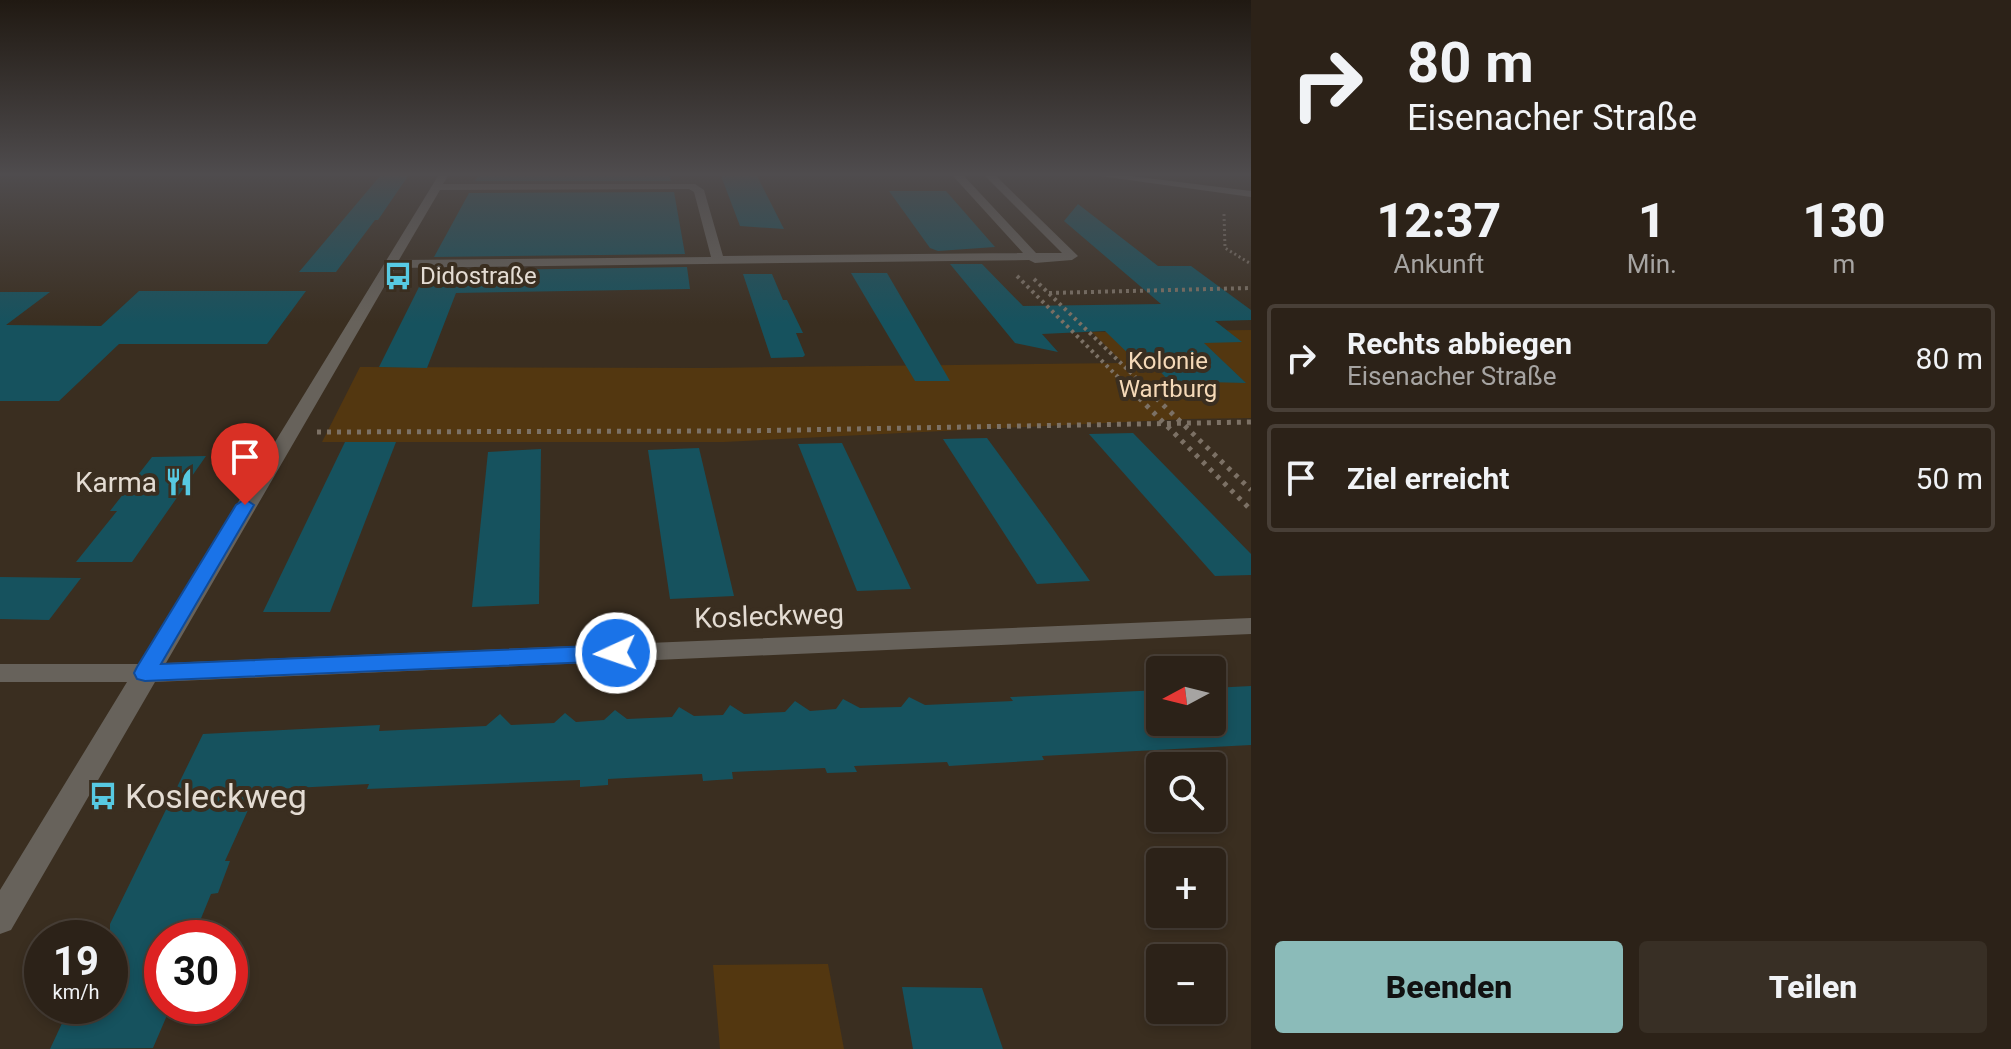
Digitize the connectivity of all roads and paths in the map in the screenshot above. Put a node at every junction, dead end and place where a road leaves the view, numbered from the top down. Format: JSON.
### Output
{"nodes":[{"id":1,"x":413,"y":225,"type":"edge"},
{"id":2,"x":709,"y":225,"type":"edge"},
{"id":3,"x":1003,"y":225,"type":"edge"},
{"id":4,"x":1041,"y":225,"type":"edge"},
{"id":5,"x":1224,"y":225,"type":"edge"},
{"id":6,"x":1000,"y":259,"type":"junction"},
{"id":7,"x":1035,"y":259,"type":"junction"},
{"id":8,"x":719,"y":262,"type":"junction"},
{"id":9,"x":389,"y":264,"type":"junction"},
{"id":10,"x":1251,"y":264,"type":"edge"},
{"id":11,"x":1031,"y":276,"type":"dead end"},
{"id":12,"x":1251,"y":288,"type":"edge"},
{"id":13,"x":1048,"y":293,"type":"junction"},
{"id":14,"x":1179,"y":422,"type":"junction"},
{"id":15,"x":1251,"y":422,"type":"edge"},
{"id":16,"x":1161,"y":423,"type":"junction"},
{"id":17,"x":317,"y":432,"type":"dead end"},
{"id":18,"x":1251,"y":490,"type":"edge"},
{"id":19,"x":1251,"y":510,"type":"edge"},
{"id":20,"x":1251,"y":626,"type":"edge"},
{"id":21,"x":0,"y":673,"type":"edge"},
{"id":22,"x":145,"y":673,"type":"junction"},
{"id":23,"x":0,"y":919,"type":"edge"}],
"edges":[{"from":1,"to":9,"type":"street"},
{"from":2,"to":8,"type":"street"},
{"from":3,"to":7,"type":"street"},
{"from":4,"to":7,"type":"street"},
{"from":5,"to":10,"type":"path"},
{"from":6,"to":7,"type":"street"},
{"from":6,"to":8,"type":"street"},
{"from":6,"to":16,"type":"path"},
{"from":8,"to":9,"type":"street"},
{"from":9,"to":22,"type":"street"},
{"from":11,"to":13,"type":"path"},
{"from":12,"to":13,"type":"path"},
{"from":13,"to":14,"type":"path"},
{"from":14,"to":15,"type":"path"},
{"from":14,"to":16,"type":"path"},
{"from":14,"to":18,"type":"path"},
{"from":16,"to":17,"type":"path"},
{"from":16,"to":19,"type":"path"},
{"from":20,"to":22,"type":"street","name":"Kosleckweg"},
{"from":21,"to":22,"type":"street","name":"Kosleckweg"},
{"from":22,"to":23,"type":"street"}]}
